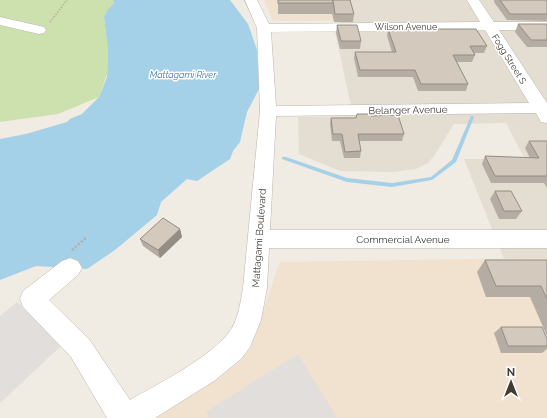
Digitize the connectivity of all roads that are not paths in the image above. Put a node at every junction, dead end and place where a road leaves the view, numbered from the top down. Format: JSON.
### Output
{"nodes":[{"id":1,"x":251,"y":0,"type":"edge"},
{"id":2,"x":473,"y":0,"type":"edge"},
{"id":3,"x":0,"y":21,"type":"edge"},
{"id":4,"x":489,"y":26,"type":"junction"},
{"id":5,"x":547,"y":26,"type":"edge"},
{"id":6,"x":264,"y":28,"type":"junction"},
{"id":7,"x":39,"y":30,"type":"road end"},
{"id":8,"x":268,"y":111,"type":"junction"},
{"id":9,"x":545,"y":111,"type":"edge"},
{"id":10,"x":258,"y":239,"type":"junction"},
{"id":11,"x":547,"y":239,"type":"edge"},
{"id":12,"x":70,"y":268,"type":"dead end"},
{"id":13,"x":126,"y":418,"type":"edge"}],
"edges":[{"from":1,"to":6,"type":"street","name":"Mattagami Boulevard"},
{"from":2,"to":4,"type":"street","name":"Fogg Street S"},
{"from":3,"to":7,"type":"street"},
{"from":4,"to":5,"type":"street","name":"Wilson Avenue"},
{"from":4,"to":6,"type":"street","name":"Wilson Avenue"},
{"from":4,"to":9,"type":"street","name":"Fogg Street S"},
{"from":6,"to":8,"type":"street","name":"Mattagami Boulevard"},
{"from":8,"to":9,"type":"street","name":"Belanger Avenue"},
{"from":8,"to":10,"type":"street","name":"Mattagami Boulevard"},
{"from":10,"to":11,"type":"street","name":"Commercial Avenue"},
{"from":10,"to":13,"type":"street","name":"Mattagami Boulevard"},
{"from":12,"to":13,"type":"street"}]}
